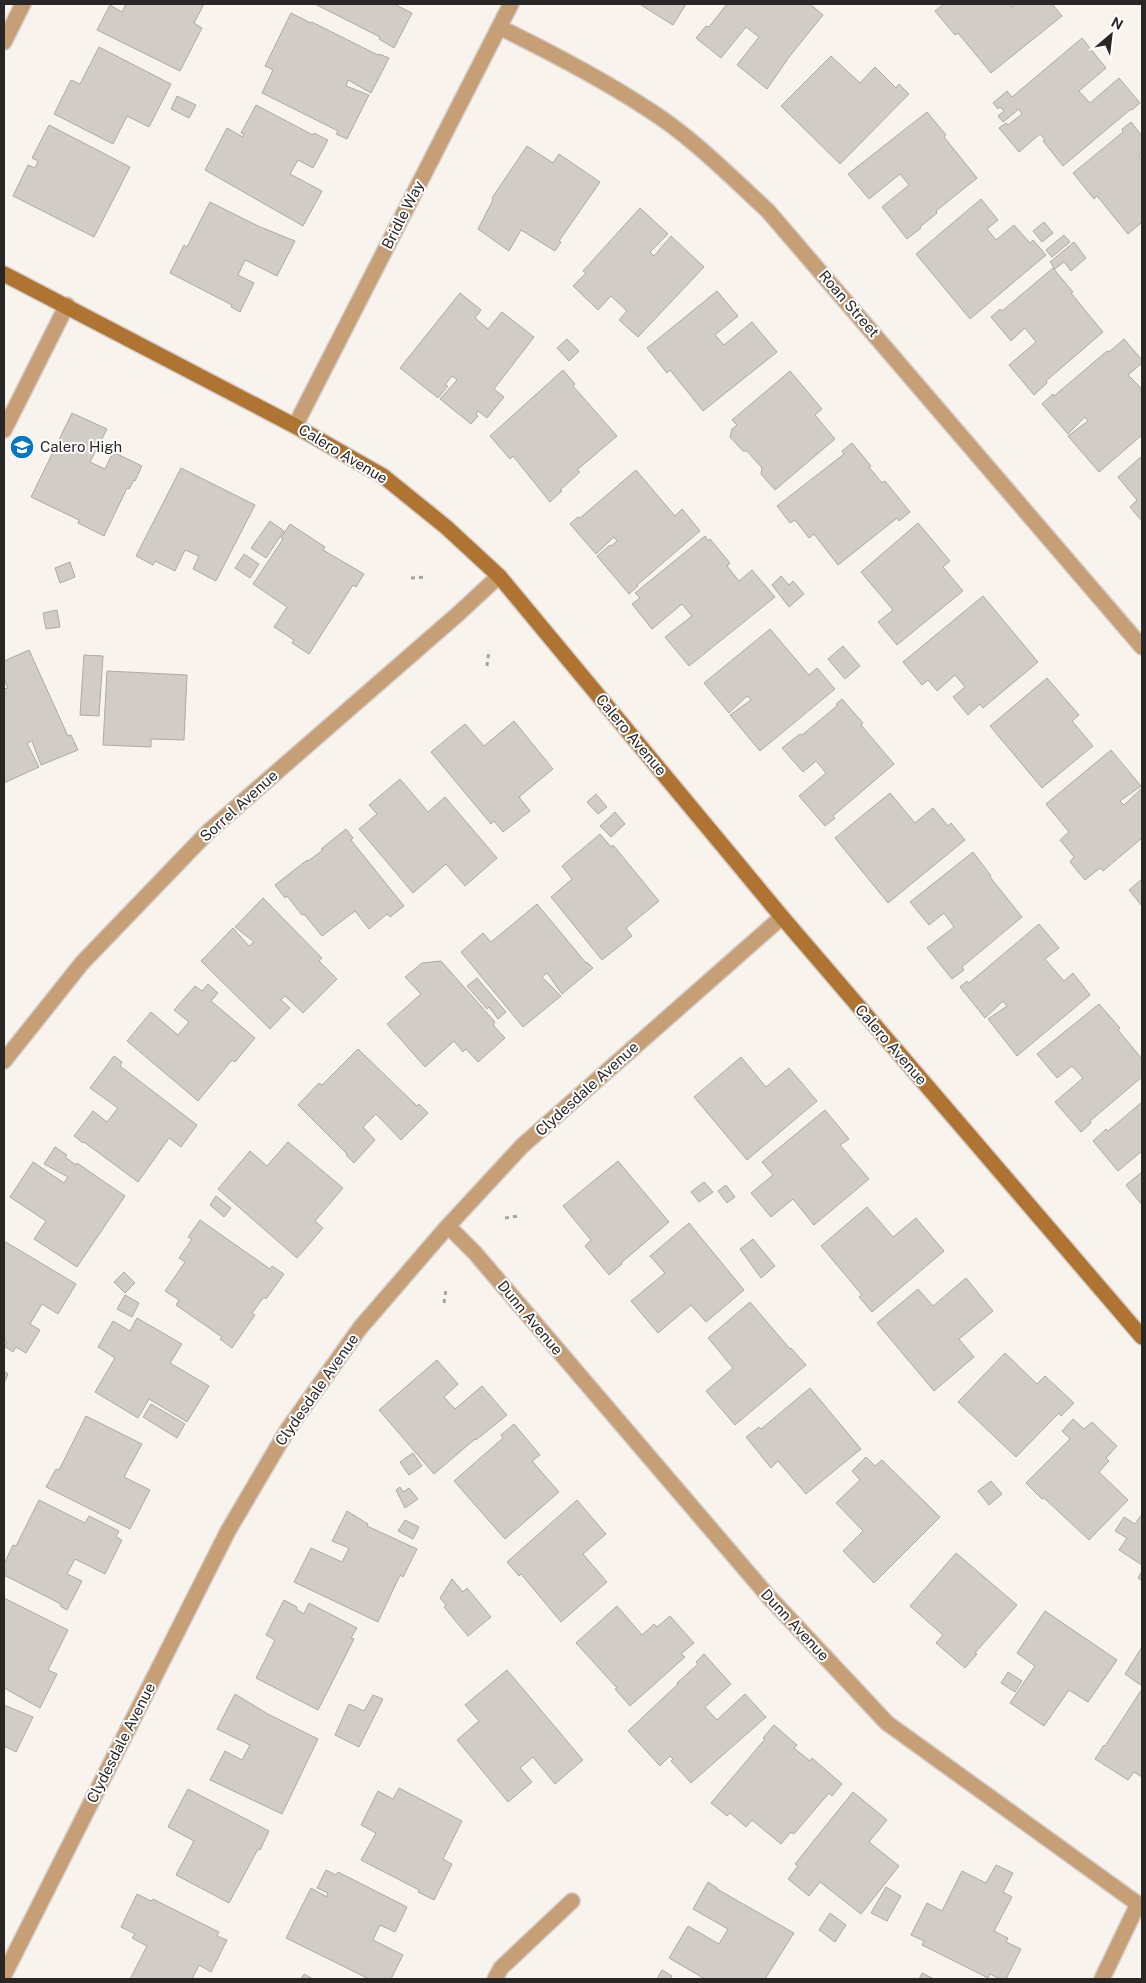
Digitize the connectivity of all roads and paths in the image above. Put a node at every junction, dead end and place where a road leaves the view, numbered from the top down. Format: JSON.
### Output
{"nodes":[{"id":1,"x":22,"y":4,"type":"edge"},
{"id":2,"x":511,"y":4,"type":"edge"},
{"id":3,"x":499,"y":27,"type":"junction"},
{"id":4,"x":4,"y":42,"type":"edge"},
{"id":5,"x":4,"y":274,"type":"edge"},
{"id":6,"x":67,"y":305,"type":"junction"},
{"id":7,"x":295,"y":426,"type":"junction"},
{"id":8,"x":4,"y":430,"type":"edge"},
{"id":9,"x":499,"y":576,"type":"junction"},
{"id":10,"x":427,"y":577,"type":"dead end"},
{"id":11,"x":411,"y":578,"type":"dead end"},
{"id":12,"x":1142,"y":647,"type":"edge"},
{"id":13,"x":489,"y":650,"type":"dead end"},
{"id":14,"x":488,"y":666,"type":"dead end"},
{"id":15,"x":782,"y":917,"type":"junction"},
{"id":16,"x":4,"y":1061,"type":"edge"},
{"id":17,"x":518,"y":1216,"type":"dead end"},
{"id":18,"x":505,"y":1218,"type":"dead end"},
{"id":19,"x":448,"y":1226,"type":"junction"},
{"id":20,"x":446,"y":1289,"type":"dead end"},
{"id":21,"x":444,"y":1303,"type":"dead end"},
{"id":22,"x":1142,"y":1337,"type":"edge"},
{"id":23,"x":572,"y":1901,"type":"dead end"},
{"id":24,"x":4,"y":1975,"type":"edge"},
{"id":25,"x":495,"y":1979,"type":"edge"},
{"id":26,"x":1102,"y":1979,"type":"edge"}],
"edges":[{"from":1,"to":4,"type":"street"},
{"from":2,"to":3,"type":"street","name":"Bridle Way"},
{"from":3,"to":7,"type":"street","name":"Bridle Way"},
{"from":3,"to":12,"type":"street","name":"Roan Street"},
{"from":5,"to":6,"type":"street","name":"Calero Avenue"},
{"from":6,"to":7,"type":"street","name":"Calero Avenue"},
{"from":6,"to":8,"type":"street"},
{"from":7,"to":9,"type":"street","name":"Calero Avenue"},
{"from":9,"to":15,"type":"street","name":"Calero Avenue"},
{"from":9,"to":16,"type":"street","name":"Sorrel Avenue"},
{"from":10,"to":11,"type":"path"},
{"from":13,"to":14,"type":"path"},
{"from":15,"to":19,"type":"street","name":"Clydesdale Avenue"},
{"from":15,"to":22,"type":"street","name":"Calero Avenue"},
{"from":17,"to":18,"type":"path"},
{"from":19,"to":24,"type":"street","name":"Clydesdale Avenue"},
{"from":19,"to":26,"type":"street","name":"Dunn Avenue"},
{"from":20,"to":21,"type":"path"},
{"from":23,"to":25,"type":"street"}]}
